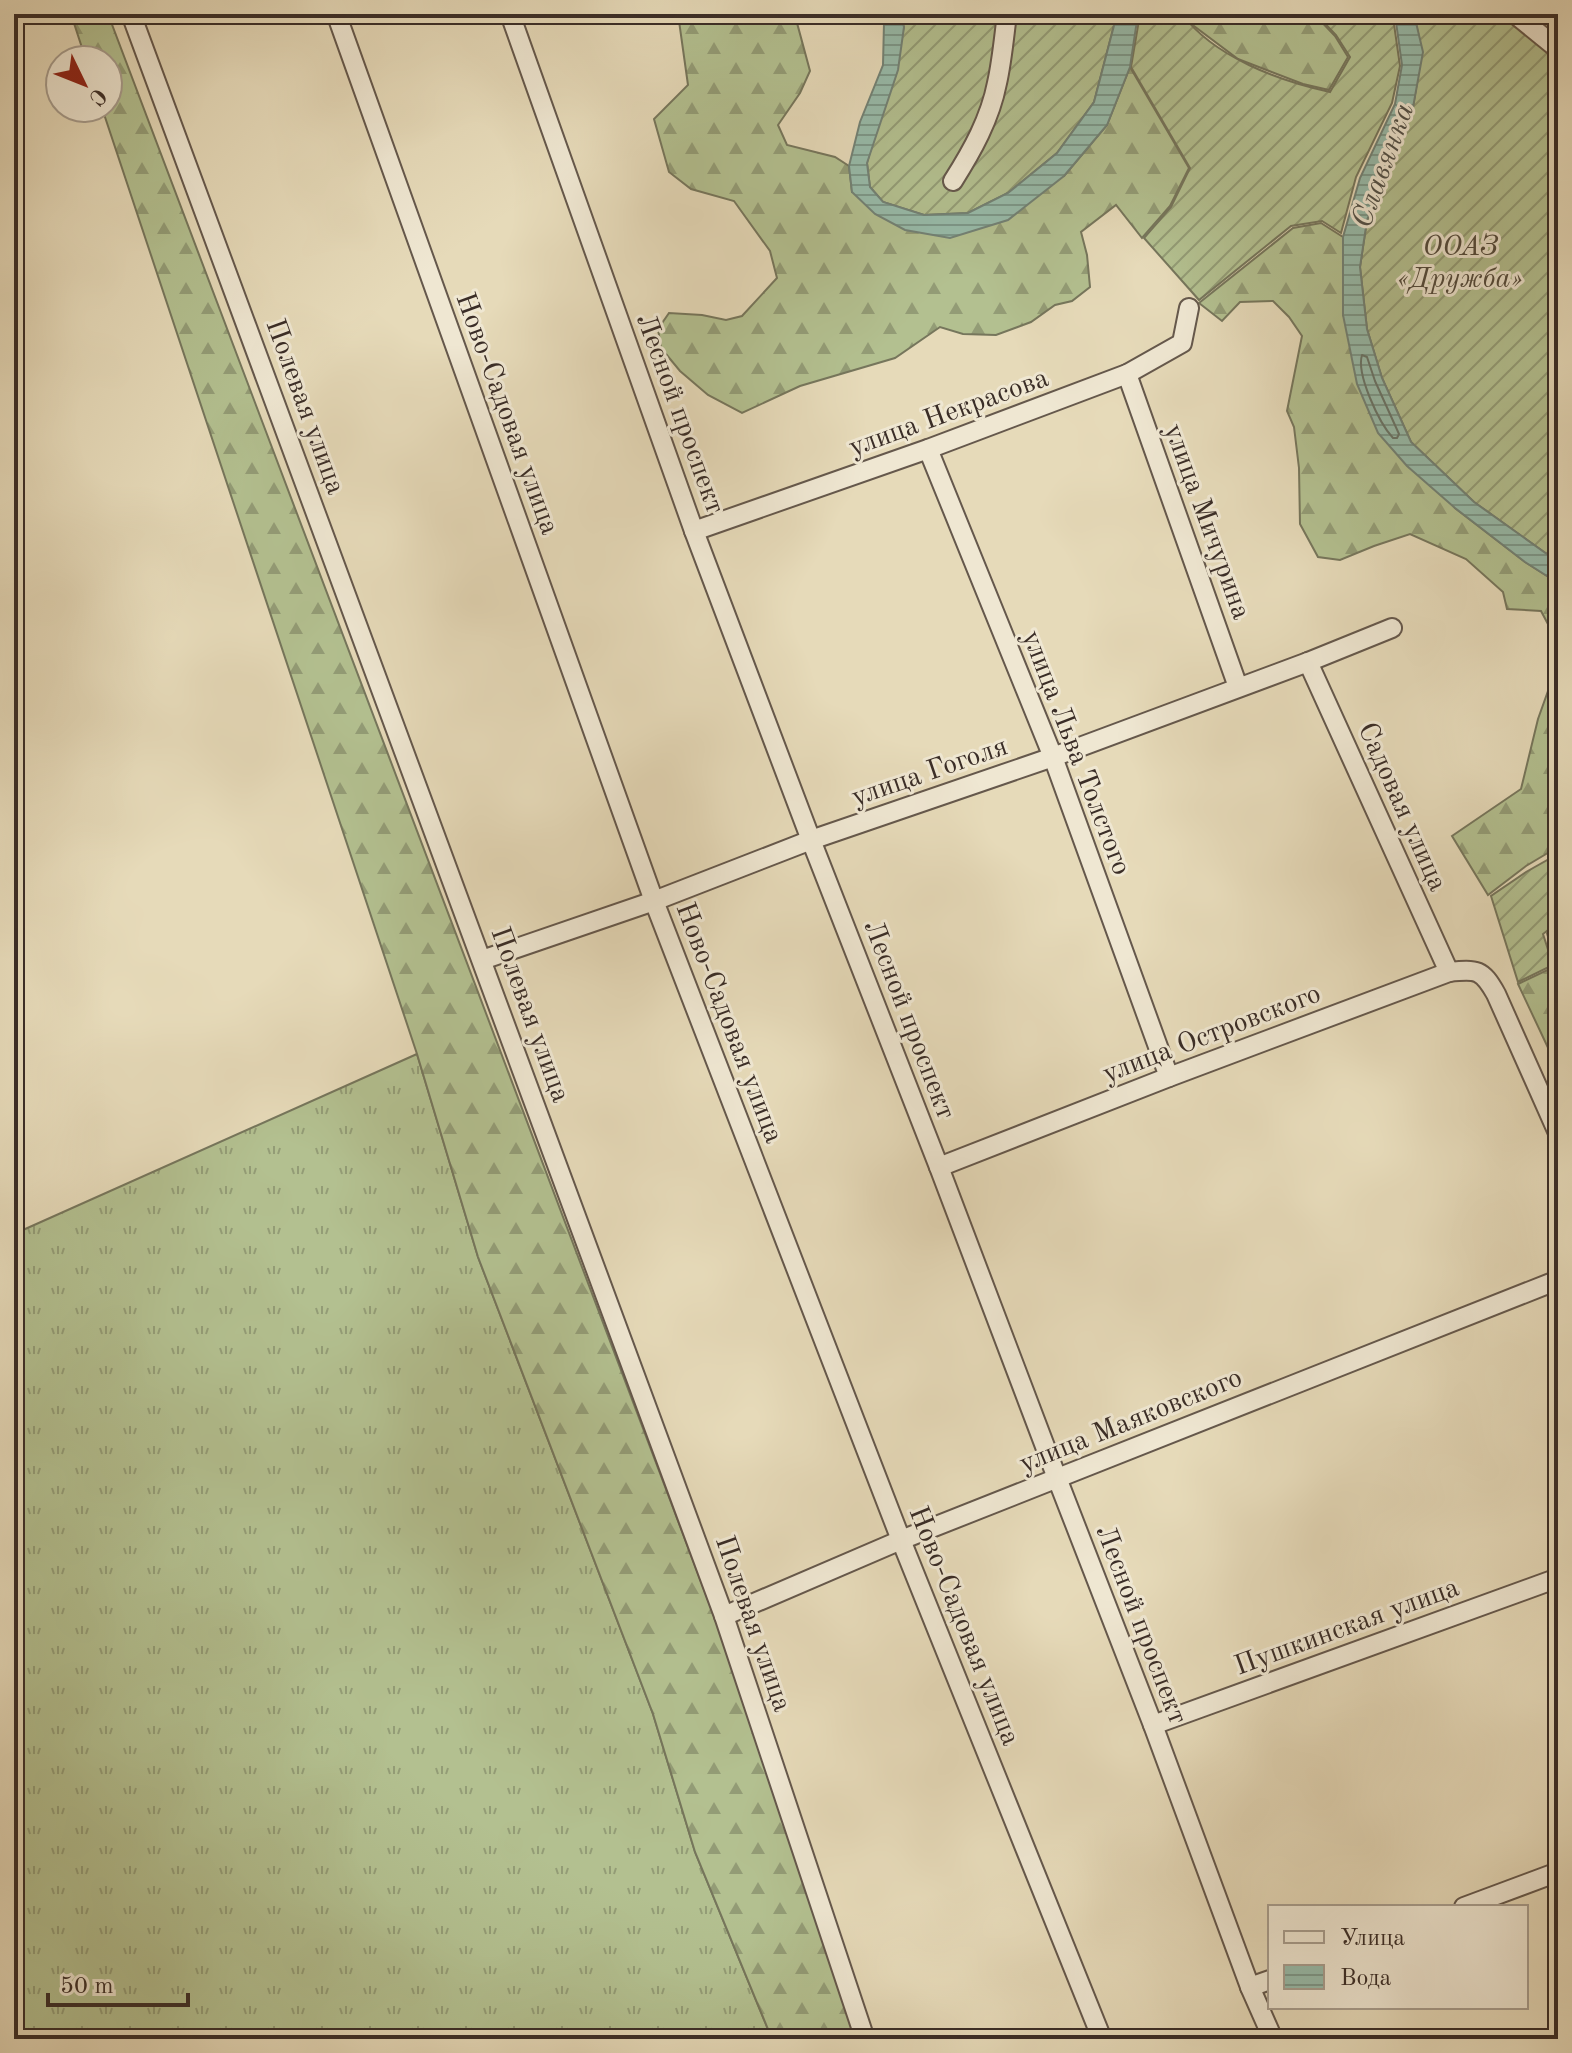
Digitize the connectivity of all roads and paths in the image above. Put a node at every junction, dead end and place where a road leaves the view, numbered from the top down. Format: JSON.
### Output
{"nodes":[{"id":1,"x":131,"y":14,"type":"edge"},
{"id":2,"x":339,"y":14,"type":"edge"},
{"id":3,"x":510,"y":14,"type":"edge"},
{"id":4,"x":1007,"y":14,"type":"edge"},
{"id":5,"x":1515,"y":14,"type":"edge"},
{"id":6,"x":1558,"y":49,"type":"edge"},
{"id":7,"x":953,"y":181,"type":"dead end"},
{"id":8,"x":1189,"y":308,"type":"dead end"},
{"id":9,"x":1127,"y":374,"type":"junction"},
{"id":10,"x":928,"y":449,"type":"junction"},
{"id":11,"x":694,"y":531,"type":"junction"},
{"id":12,"x":1392,"y":628,"type":"dead end"},
{"id":13,"x":1308,"y":662,"type":"junction"},
{"id":14,"x":1238,"y":687,"type":"junction"},
{"id":15,"x":1053,"y":757,"type":"junction"},
{"id":16,"x":811,"y":840,"type":"junction"},
{"id":17,"x":654,"y":901,"type":"junction"},
{"id":18,"x":482,"y":960,"type":"junction"},
{"id":19,"x":1449,"y":972,"type":"junction"},
{"id":20,"x":1169,"y":1077,"type":"junction"},
{"id":21,"x":1558,"y":1133,"type":"edge"},
{"id":22,"x":939,"y":1167,"type":"junction"},
{"id":23,"x":1558,"y":1280,"type":"edge"},
{"id":24,"x":1057,"y":1478,"type":"junction"},
{"id":25,"x":901,"y":1540,"type":"junction"},
{"id":26,"x":1558,"y":1578,"type":"edge"},
{"id":27,"x":724,"y":1616,"type":"junction"},
{"id":28,"x":1153,"y":1725,"type":"junction"},
{"id":29,"x":1558,"y":1872,"type":"edge"},
{"id":30,"x":1469,"y":1905,"type":"edge"},
{"id":31,"x":1268,"y":1981,"type":"edge"},
{"id":32,"x":1250,"y":1987,"type":"junction"},
{"id":33,"x":865,"y":2039,"type":"edge"},
{"id":34,"x":1102,"y":2039,"type":"edge"},
{"id":35,"x":1273,"y":2039,"type":"edge"}],
"edges":[{"from":1,"to":18,"type":"street","name":"Полевая улица"},
{"from":2,"to":17,"type":"street","name":"Ново-Садовая улица"},
{"from":3,"to":11,"type":"street","name":"Лесной проспект"},
{"from":4,"to":7,"type":"street"},
{"from":5,"to":6,"type":"street"},
{"from":8,"to":9,"type":"street","name":"улица Некрасова"},
{"from":9,"to":10,"type":"street","name":"улица Некрасова"},
{"from":9,"to":14,"type":"street","name":"улица Мичурина"},
{"from":10,"to":11,"type":"street","name":"улица Некрасова"},
{"from":10,"to":15,"type":"street","name":"улица Льва Толстого"},
{"from":11,"to":16,"type":"street","name":"Лесной проспект"},
{"from":12,"to":13,"type":"street","name":"улица Гоголя"},
{"from":13,"to":14,"type":"street","name":"улица Гоголя"},
{"from":13,"to":19,"type":"street","name":"Садовая улица"},
{"from":14,"to":15,"type":"street","name":"улица Гоголя"},
{"from":15,"to":16,"type":"street","name":"улица Гоголя"},
{"from":15,"to":20,"type":"street","name":"улица Льва Толстого"},
{"from":16,"to":17,"type":"street","name":"улица Гоголя"},
{"from":16,"to":22,"type":"street","name":"Лесной проспект"},
{"from":17,"to":18,"type":"street","name":"улица Гоголя"},
{"from":17,"to":25,"type":"street","name":"Ново-Садовая улица"},
{"from":18,"to":27,"type":"street","name":"Полевая улица"},
{"from":19,"to":20,"type":"street","name":"улица Островского"},
{"from":19,"to":21,"type":"street"},
{"from":20,"to":22,"type":"street","name":"улица Островского"},
{"from":22,"to":24,"type":"street","name":"Лесной проспект"},
{"from":23,"to":24,"type":"street","name":"улица Маяковского"},
{"from":24,"to":25,"type":"street","name":"улица Маяковского"},
{"from":24,"to":28,"type":"street","name":"Лесной проспект"},
{"from":25,"to":27,"type":"street","name":"улица Маяковского"},
{"from":25,"to":34,"type":"street","name":"Ново-Садовая улица"},
{"from":26,"to":28,"type":"street","name":"Пушкинская улица"},
{"from":27,"to":33,"type":"street","name":"Полевая улица"},
{"from":28,"to":32,"type":"street","name":"Лесной проспект"},
{"from":29,"to":30,"type":"street"},
{"from":31,"to":32,"type":"street"},
{"from":32,"to":35,"type":"street","name":"Лесной проспект"}]}
